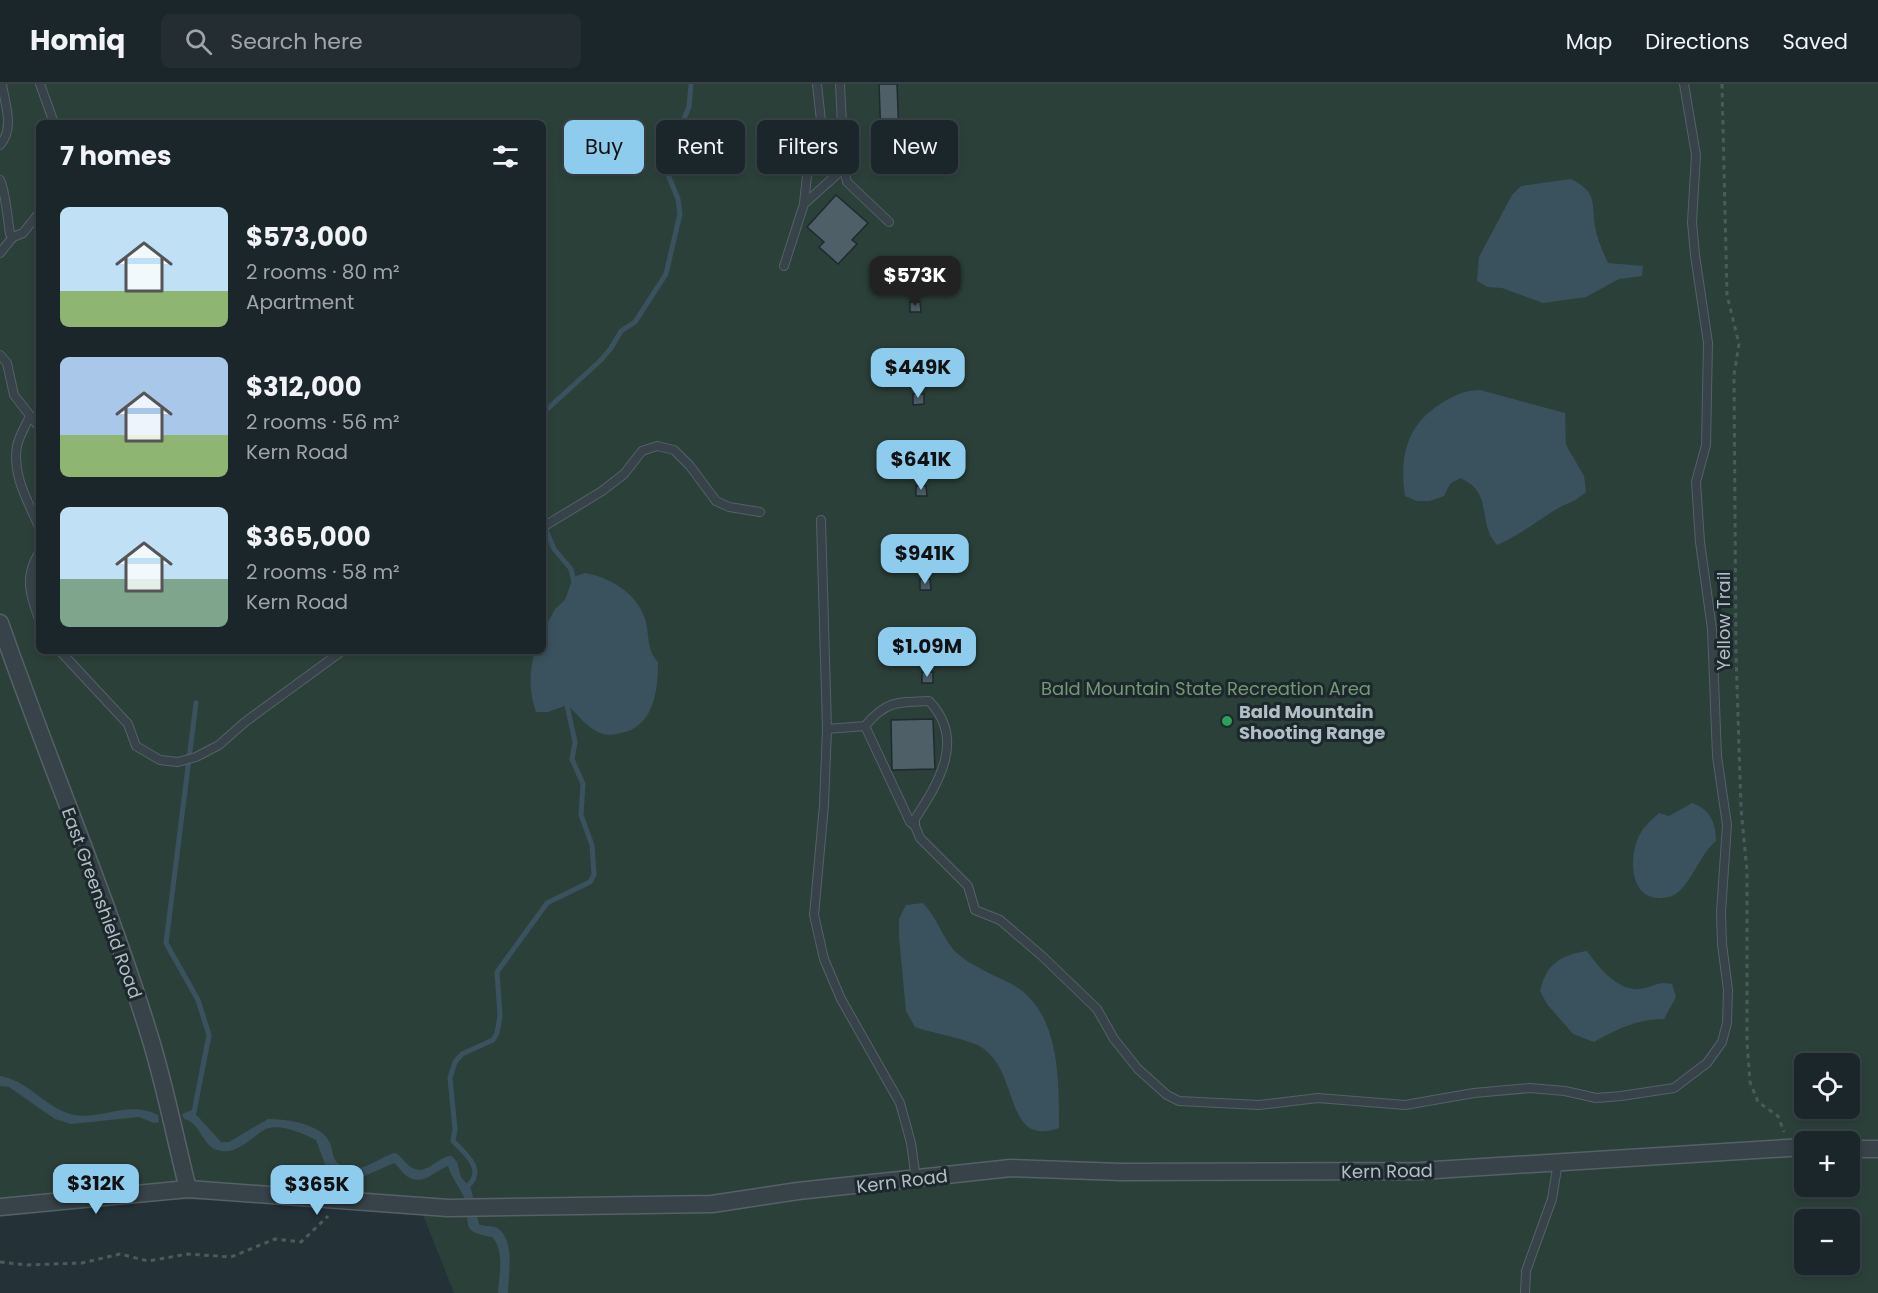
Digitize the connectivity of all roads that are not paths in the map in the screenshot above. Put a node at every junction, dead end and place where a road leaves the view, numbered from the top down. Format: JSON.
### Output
{"nodes":[{"id":1,"x":2,"y":84,"type":"edge"},
{"id":2,"x":40,"y":84,"type":"edge"},
{"id":3,"x":818,"y":84,"type":"edge"},
{"id":4,"x":840,"y":84,"type":"edge"},
{"id":5,"x":1684,"y":84,"type":"edge"},
{"id":6,"x":53,"y":120,"type":"edge"},
{"id":7,"x":821,"y":120,"type":"edge"},
{"id":8,"x":842,"y":120,"type":"edge"},
{"id":9,"x":0,"y":145,"type":"edge"},
{"id":10,"x":808,"y":174,"type":"edge"},
{"id":11,"x":837,"y":174,"type":"edge"},
{"id":12,"x":846,"y":174,"type":"edge"},
{"id":13,"x":0,"y":180,"type":"edge"},
{"id":14,"x":804,"y":204,"type":"junction"},
{"id":15,"x":36,"y":217,"type":"edge"},
{"id":16,"x":889,"y":222,"type":"dead end"},
{"id":17,"x":14,"y":237,"type":"junction"},
{"id":18,"x":0,"y":253,"type":"edge"},
{"id":19,"x":784,"y":266,"type":"dead end"},
{"id":20,"x":0,"y":355,"type":"edge"},
{"id":21,"x":30,"y":416,"type":"junction"},
{"id":22,"x":36,"y":423,"type":"edge"},
{"id":23,"x":760,"y":512,"type":"dead end"},
{"id":24,"x":822,"y":520,"type":"dead end"},
{"id":25,"x":36,"y":521,"type":"edge"},
{"id":26,"x":546,"y":525,"type":"edge"},
{"id":27,"x":36,"y":560,"type":"edge"},
{"id":28,"x":36,"y":609,"type":"edge"},
{"id":29,"x":0,"y":623,"type":"edge"},
{"id":30,"x":63,"y":654,"type":"edge"},
{"id":31,"x":338,"y":654,"type":"edge"},
{"id":32,"x":865,"y":726,"type":"junction"},
{"id":33,"x":827,"y":729,"type":"junction"},
{"id":34,"x":915,"y":826,"type":"junction"},
{"id":35,"x":1794,"y":1146,"type":"edge"},
{"id":36,"x":1860,"y":1149,"type":"edge"},
{"id":37,"x":1878,"y":1149,"type":"edge"},
{"id":38,"x":1558,"y":1162,"type":"junction"},
{"id":39,"x":916,"y":1179,"type":"junction"},
{"id":40,"x":188,"y":1189,"type":"junction"},
{"id":41,"x":0,"y":1207,"type":"edge"},
{"id":42,"x":1525,"y":1293,"type":"edge"}],
"edges":[{"from":1,"to":9,"type":"lane"},
{"from":2,"to":6,"type":"lane"},
{"from":3,"to":7,"type":"lane"},
{"from":4,"to":8,"type":"lane"},
{"from":5,"to":34,"type":"lane"},
{"from":10,"to":14,"type":"lane"},
{"from":11,"to":14,"type":"lane"},
{"from":12,"to":16,"type":"lane"},
{"from":13,"to":17,"type":"lane"},
{"from":14,"to":19,"type":"lane"},
{"from":15,"to":17,"type":"lane"},
{"from":17,"to":18,"type":"lane"},
{"from":20,"to":21,"type":"lane"},
{"from":21,"to":22,"type":"lane"},
{"from":21,"to":25,"type":"lane"},
{"from":23,"to":26,"type":"lane"},
{"from":24,"to":33,"type":"lane"},
{"from":27,"to":28,"type":"lane"},
{"from":29,"to":40,"type":"street","name":"East Greenshield Road"},
{"from":30,"to":31,"type":"lane"},
{"from":32,"to":33,"type":"lane"},
{"from":32,"to":34,"type":"lane"},
{"from":32,"to":34,"type":"lane"},
{"from":33,"to":39,"type":"lane"},
{"from":35,"to":38,"type":"street","name":"Kern Road"},
{"from":36,"to":37,"type":"street"},
{"from":38,"to":39,"type":"street","name":"Kern Road"},
{"from":38,"to":42,"type":"lane"},
{"from":39,"to":40,"type":"street","name":"Kern Road"},
{"from":40,"to":41,"type":"street","name":"Kern Road"}]}
